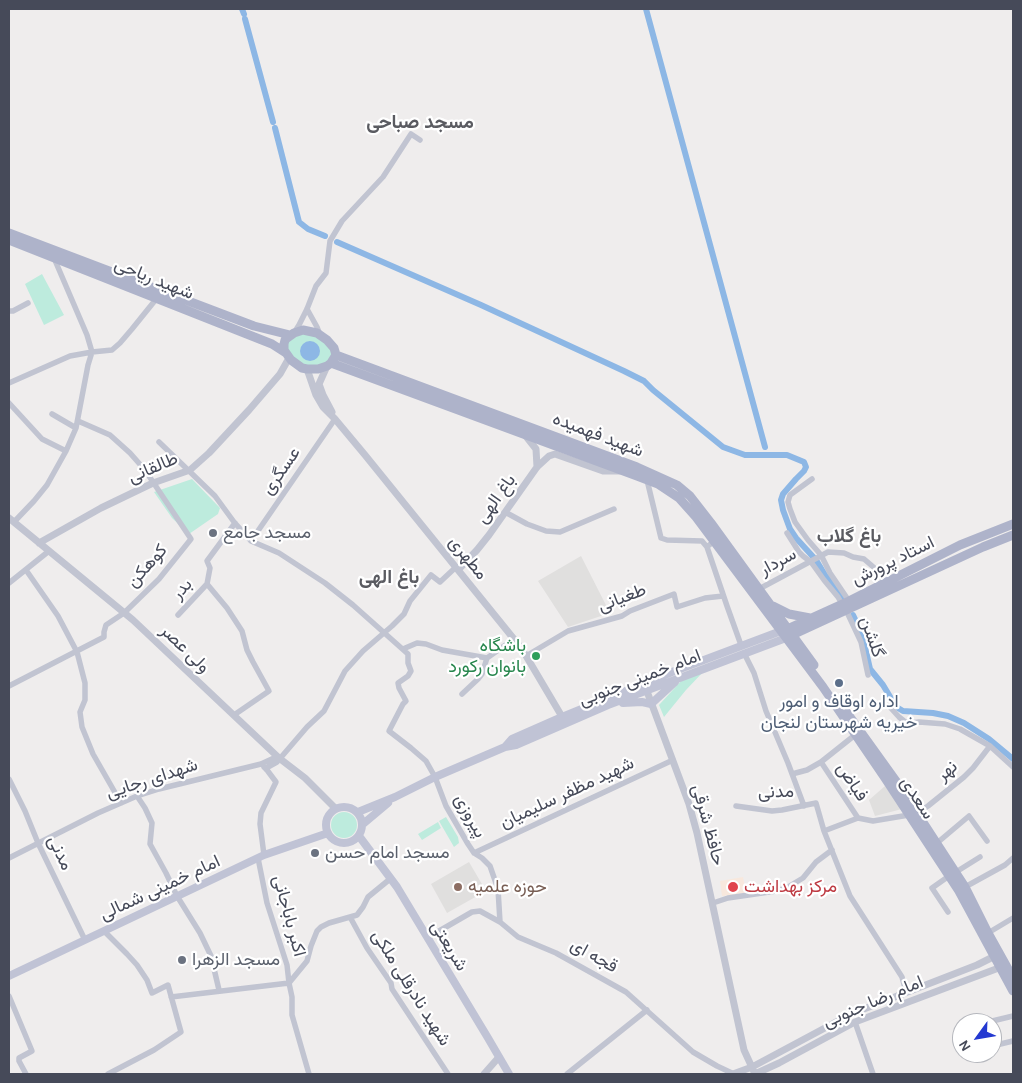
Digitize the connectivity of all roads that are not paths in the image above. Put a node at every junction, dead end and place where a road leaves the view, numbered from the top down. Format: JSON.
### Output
{"nodes":[{"id":1,"x":420,"y":140,"type":"dead end"},
{"id":2,"x":9,"y":233,"type":"edge"},
{"id":3,"x":9,"y":240,"type":"edge"},
{"id":4,"x":54,"y":257,"type":"junction"},
{"id":5,"x":157,"y":298,"type":"junction"},
{"id":6,"x":28,"y":304,"type":"dead end"},
{"id":7,"x":307,"y":309,"type":"junction"},
{"id":8,"x":9,"y":311,"type":"edge"},
{"id":9,"x":292,"y":334,"type":"junction"},
{"id":10,"x":320,"y":335,"type":"junction"},
{"id":11,"x":92,"y":352,"type":"junction"},
{"id":12,"x":287,"y":355,"type":"junction"},
{"id":13,"x":331,"y":361,"type":"junction"},
{"id":14,"x":296,"y":365,"type":"junction"},
{"id":15,"x":307,"y":369,"type":"junction"},
{"id":16,"x":280,"y":374,"type":"junction"},
{"id":17,"x":9,"y":383,"type":"edge"},
{"id":18,"x":9,"y":403,"type":"edge"},
{"id":19,"x":52,"y":414,"type":"dead end"},
{"id":20,"x":335,"y":419,"type":"junction"},
{"id":21,"x":78,"y":421,"type":"junction"},
{"id":22,"x":76,"y":428,"type":"junction"},
{"id":23,"x":525,"y":435,"type":"junction"},
{"id":24,"x":159,"y":442,"type":"dead end"},
{"id":25,"x":66,"y":451,"type":"junction"},
{"id":26,"x":537,"y":466,"type":"junction"},
{"id":27,"x":190,"y":470,"type":"junction"},
{"id":28,"x":622,"y":470,"type":"junction"},
{"id":29,"x":812,"y":479,"type":"dead end"},
{"id":30,"x":647,"y":480,"type":"junction"},
{"id":31,"x":153,"y":483,"type":"junction"},
{"id":32,"x":614,"y":509,"type":"dead end"},
{"id":33,"x":505,"y":512,"type":"junction"},
{"id":34,"x":11,"y":520,"type":"edge"},
{"id":35,"x":235,"y":523,"type":"junction"},
{"id":36,"x":1013,"y":524,"type":"edge"},
{"id":37,"x":787,"y":533,"type":"dead end"},
{"id":38,"x":1013,"y":535,"type":"edge"},
{"id":39,"x":251,"y":541,"type":"junction"},
{"id":40,"x":39,"y":543,"type":"junction"},
{"id":41,"x":711,"y":544,"type":"junction"},
{"id":42,"x":960,"y":545,"type":"junction"},
{"id":43,"x":49,"y":551,"type":"junction"},
{"id":44,"x":821,"y":555,"type":"junction"},
{"id":45,"x":965,"y":555,"type":"junction"},
{"id":46,"x":811,"y":562,"type":"junction"},
{"id":47,"x":457,"y":568,"type":"junction"},
{"id":48,"x":26,"y":570,"type":"junction"},
{"id":49,"x":885,"y":582,"type":"junction"},
{"id":50,"x":9,"y":583,"type":"edge"},
{"id":51,"x":207,"y":584,"type":"junction"},
{"id":52,"x":759,"y":589,"type":"junction"},
{"id":53,"x":723,"y":596,"type":"junction"},
{"id":54,"x":846,"y":605,"type":"junction"},
{"id":55,"x":771,"y":606,"type":"junction"},
{"id":56,"x":124,"y":613,"type":"junction"},
{"id":57,"x":178,"y":615,"type":"dead end"},
{"id":58,"x":810,"y":618,"type":"junction"},
{"id":59,"x":384,"y":633,"type":"junction"},
{"id":60,"x":787,"y":633,"type":"junction"},
{"id":61,"x":514,"y":639,"type":"junction"},
{"id":62,"x":403,"y":649,"type":"junction"},
{"id":63,"x":743,"y":649,"type":"junction"},
{"id":64,"x":77,"y":652,"type":"junction"},
{"id":65,"x":526,"y":656,"type":"junction"},
{"id":66,"x":487,"y":658,"type":"junction"},
{"id":67,"x":868,"y":675,"type":"dead end"},
{"id":68,"x":681,"y":677,"type":"junction"},
{"id":69,"x":9,"y":686,"type":"edge"},
{"id":70,"x":645,"y":687,"type":"junction"},
{"id":71,"x":462,"y":694,"type":"dead end"},
{"id":72,"x":651,"y":704,"type":"junction"},
{"id":73,"x":608,"y":705,"type":"junction"},
{"id":74,"x":889,"y":706,"type":"dead end"},
{"id":75,"x":234,"y":715,"type":"junction"},
{"id":76,"x":564,"y":720,"type":"junction"},
{"id":77,"x":858,"y":733,"type":"junction"},
{"id":78,"x":990,"y":746,"type":"junction"},
{"id":79,"x":279,"y":758,"type":"junction"},
{"id":80,"x":673,"y":760,"type":"junction"},
{"id":81,"x":821,"y":762,"type":"junction"},
{"id":82,"x":261,"y":764,"type":"junction"},
{"id":83,"x":1013,"y":767,"type":"edge"},
{"id":84,"x":268,"y":770,"type":"junction"},
{"id":85,"x":792,"y":774,"type":"junction"},
{"id":86,"x":435,"y":776,"type":"junction"},
{"id":87,"x":9,"y":779,"type":"edge"},
{"id":88,"x":137,"y":796,"type":"junction"},
{"id":89,"x":395,"y":797,"type":"junction"},
{"id":90,"x":121,"y":803,"type":"junction"},
{"id":91,"x":736,"y":806,"type":"dead end"},
{"id":92,"x":804,"y":806,"type":"junction"},
{"id":93,"x":335,"y":808,"type":"junction"},
{"id":94,"x":358,"y":812,"type":"junction"},
{"id":95,"x":913,"y":814,"type":"junction"},
{"id":96,"x":858,"y":818,"type":"junction"},
{"id":97,"x":363,"y":824,"type":"junction"},
{"id":98,"x":824,"y":831,"type":"junction"},
{"id":99,"x":328,"y":833,"type":"junction"},
{"id":100,"x":359,"y":836,"type":"junction"},
{"id":101,"x":988,"y":841,"type":"dead end"},
{"id":102,"x":38,"y":843,"type":"junction"},
{"id":103,"x":937,"y":843,"type":"junction"},
{"id":104,"x":832,"y":850,"type":"junction"},
{"id":105,"x":474,"y":853,"type":"junction"},
{"id":106,"x":261,"y":856,"type":"junction"},
{"id":107,"x":980,"y":857,"type":"dead end"},
{"id":108,"x":9,"y":858,"type":"edge"},
{"id":109,"x":1013,"y":858,"type":"edge"},
{"id":110,"x":952,"y":874,"type":"junction"},
{"id":111,"x":390,"y":878,"type":"junction"},
{"id":112,"x":965,"y":887,"type":"junction"},
{"id":113,"x":177,"y":896,"type":"junction"},
{"id":114,"x":713,"y":903,"type":"junction"},
{"id":115,"x":948,"y":912,"type":"dead end"},
{"id":116,"x":350,"y":917,"type":"junction"},
{"id":117,"x":1013,"y":918,"type":"edge"},
{"id":118,"x":500,"y":922,"type":"junction"},
{"id":119,"x":104,"y":931,"type":"junction"},
{"id":120,"x":988,"y":933,"type":"junction"},
{"id":121,"x":427,"y":938,"type":"junction"},
{"id":122,"x":84,"y":940,"type":"junction"},
{"id":123,"x":997,"y":955,"type":"junction"},
{"id":124,"x":984,"y":962,"type":"junction"},
{"id":125,"x":1003,"y":966,"type":"junction"},
{"id":126,"x":987,"y":973,"type":"junction"},
{"id":127,"x":9,"y":976,"type":"edge"},
{"id":128,"x":1013,"y":978,"type":"edge"},
{"id":129,"x":289,"y":982,"type":"junction"},
{"id":130,"x":219,"y":990,"type":"junction"},
{"id":131,"x":1013,"y":991,"type":"edge"},
{"id":132,"x":906,"y":992,"type":"junction"},
{"id":133,"x":9,"y":996,"type":"edge"},
{"id":134,"x":171,"y":997,"type":"junction"},
{"id":135,"x":647,"y":1010,"type":"junction"},
{"id":136,"x":855,"y":1022,"type":"junction"},
{"id":137,"x":745,"y":1053,"type":"junction"},
{"id":138,"x":499,"y":1057,"type":"junction"},
{"id":139,"x":754,"y":1072,"type":"edge"},
{"id":140,"x":738,"y":1073,"type":"edge"},
{"id":141,"x":26,"y":1074,"type":"edge"},
{"id":142,"x":108,"y":1074,"type":"edge"},
{"id":143,"x":309,"y":1074,"type":"edge"},
{"id":144,"x":448,"y":1074,"type":"edge"},
{"id":145,"x":484,"y":1074,"type":"edge"},
{"id":146,"x":509,"y":1074,"type":"edge"},
{"id":147,"x":567,"y":1074,"type":"edge"},
{"id":148,"x":873,"y":1074,"type":"edge"}],
"edges":[{"from":1,"to":7,"type":"street"},
{"from":2,"to":9,"type":"main road","name":"شهید ریاحی"},
{"from":3,"to":4,"type":"main road","name":"شهید ریاحی"},
{"from":4,"to":5,"type":"main road","name":"شهید ریاحی"},
{"from":4,"to":11,"type":"street"},
{"from":5,"to":11,"type":"street"},
{"from":5,"to":12,"type":"main road","name":"شهید ریاحی"},
{"from":6,"to":8,"type":"street"},
{"from":7,"to":9,"type":"street"},
{"from":7,"to":10,"type":"street"},
{"from":9,"to":10,"type":"main road"},
{"from":9,"to":12,"type":"main road"},
{"from":10,"to":13,"type":"main road"},
{"from":11,"to":17,"type":"street"},
{"from":11,"to":21,"type":"street"},
{"from":12,"to":14,"type":"main road"},
{"from":12,"to":16,"type":"street"},
{"from":13,"to":15,"type":"main road"},
{"from":13,"to":20,"type":"street"},
{"from":13,"to":23,"type":"main road","name":"شهید فهمیده"},
{"from":13,"to":52,"type":"main road","name":"شهید فهمیده"},
{"from":14,"to":15,"type":"main road"},
{"from":14,"to":16,"type":"street"},
{"from":15,"to":20,"type":"street"},
{"from":16,"to":27,"type":"street","name":"طالقانی"},
{"from":18,"to":25,"type":"street"},
{"from":19,"to":22,"type":"street"},
{"from":20,"to":39,"type":"street","name":"عسگری"},
{"from":20,"to":47,"type":"street","name":"مطهری"},
{"from":21,"to":22,"type":"street"},
{"from":21,"to":31,"type":"street"},
{"from":22,"to":25,"type":"street"},
{"from":23,"to":26,"type":"street"},
{"from":23,"to":28,"type":"main road","name":"شهید فهمیده"},
{"from":24,"to":27,"type":"street"},
{"from":25,"to":34,"type":"street"},
{"from":26,"to":28,"type":"street"},
{"from":26,"to":33,"type":"street","name":"باغ الهی"},
{"from":27,"to":31,"type":"street","name":"طالقانی"},
{"from":27,"to":35,"type":"street"},
{"from":28,"to":30,"type":"main road","name":"شهید فهمیده"},
{"from":29,"to":44,"type":"street"},
{"from":30,"to":41,"type":"main road","name":"شهید فهمیده"},
{"from":30,"to":41,"type":"street"},
{"from":31,"to":40,"type":"street","name":"طالقانی"},
{"from":31,"to":56,"type":"street","name":"کوهکن"},
{"from":32,"to":33,"type":"street"},
{"from":33,"to":47,"type":"street","name":"باغ الهی"},
{"from":34,"to":40,"type":"street","name":"ولی عصر"},
{"from":35,"to":39,"type":"street"},
{"from":35,"to":51,"type":"street"},
{"from":36,"to":42,"type":"main road","name":"استاد پرورش"},
{"from":37,"to":46,"type":"street"},
{"from":38,"to":45,"type":"main road","name":"استاد پرورش"},
{"from":39,"to":59,"type":"street"},
{"from":40,"to":43,"type":"street","name":"ولی عصر"},
{"from":41,"to":53,"type":"street"},
{"from":41,"to":60,"type":"main road","name":"شهید فهمیده"},
{"from":42,"to":45,"type":"main road"},
{"from":42,"to":49,"type":"main road","name":"استاد پرورش"},
{"from":43,"to":48,"type":"street"},
{"from":43,"to":56,"type":"street","name":"ولی عصر"},
{"from":44,"to":46,"type":"street","name":"سردار"},
{"from":44,"to":49,"type":"street"},
{"from":44,"to":54,"type":"street"},
{"from":45,"to":54,"type":"main road","name":"استاد پرورش"},
{"from":46,"to":52,"type":"street","name":"سردار"},
{"from":46,"to":54,"type":"street"},
{"from":47,"to":59,"type":"street"},
{"from":47,"to":61,"type":"street","name":"مطهری"},
{"from":48,"to":50,"type":"street"},
{"from":48,"to":64,"type":"street"},
{"from":49,"to":54,"type":"main road","name":"استاد پرورش"},
{"from":51,"to":57,"type":"street","name":"بدر"},
{"from":51,"to":75,"type":"street"},
{"from":52,"to":55,"type":"main road","name":"شهید فهمیده"},
{"from":53,"to":63,"type":"street"},
{"from":53,"to":65,"type":"street","name":"طغیانی"},
{"from":54,"to":58,"type":"main road","name":"استاد پرورش"},
{"from":54,"to":60,"type":"main road","name":"استاد پرورش"},
{"from":54,"to":67,"type":"street","name":"گلشن"},
{"from":55,"to":58,"type":"main road"},
{"from":55,"to":60,"type":"main road","name":"شهید فهمیده"},
{"from":56,"to":64,"type":"street","name":"کوهکن"},
{"from":56,"to":75,"type":"street","name":"ولی عصر"},
{"from":58,"to":60,"type":"main road","name":"استاد پرورش"},
{"from":59,"to":62,"type":"street"},
{"from":59,"to":79,"type":"street"},
{"from":60,"to":63,"type":"main road","name":"امام خمینی جنوبی"},
{"from":60,"to":77,"type":"main road","name":"سعدی"},
{"from":61,"to":65,"type":"street","name":"مطهری"},
{"from":61,"to":66,"type":"street"},
{"from":62,"to":66,"type":"street"},
{"from":62,"to":86,"type":"street","name":"پیروزی"},
{"from":63,"to":68,"type":"main road","name":"امام خمینی جنوبی"},
{"from":63,"to":70,"type":"main road","name":"امام خمینی جنوبی"},
{"from":63,"to":85,"type":"street"},
{"from":64,"to":69,"type":"street"},
{"from":64,"to":90,"type":"street"},
{"from":65,"to":76,"type":"street","name":"مطهری"},
{"from":66,"to":71,"type":"street"},
{"from":68,"to":70,"type":"main road","name":"امام خمینی جنوبی"},
{"from":68,"to":72,"type":"main road"},
{"from":70,"to":72,"type":"street","name":"حافظ شرقی"},
{"from":70,"to":73,"type":"main road","name":"امام خمینی جنوبی"},
{"from":70,"to":76,"type":"main road","name":"امام خمینی جنوبی"},
{"from":72,"to":73,"type":"main road"},
{"from":72,"to":80,"type":"street","name":"حافظ شرقی"},
{"from":73,"to":76,"type":"main road","name":"امام خمینی جنوبی"},
{"from":74,"to":78,"type":"street"},
{"from":75,"to":79,"type":"street","name":"ولی عصر"},
{"from":76,"to":86,"type":"main road","name":"امام خمینی جنوبی"},
{"from":77,"to":81,"type":"street"},
{"from":77,"to":95,"type":"main road","name":"سعدی"},
{"from":78,"to":83,"type":"street"},
{"from":78,"to":95,"type":"street","name":"نهر"},
{"from":79,"to":82,"type":"street","name":"شهدای رجایی"},
{"from":79,"to":84,"type":"street"},
{"from":79,"to":93,"type":"street","name":"ولی عصر"},
{"from":80,"to":105,"type":"street","name":"شهید مظفر سلیمیان"},
{"from":80,"to":114,"type":"street","name":"حافظ شرقی"},
{"from":81,"to":85,"type":"street"},
{"from":81,"to":96,"type":"street","name":"فیاض"},
{"from":82,"to":84,"type":"street"},
{"from":82,"to":88,"type":"street","name":"شهدای رجایی"},
{"from":84,"to":106,"type":"street","name":"اکبر باباجانی"},
{"from":85,"to":92,"type":"street"},
{"from":86,"to":89,"type":"main road","name":"امام خمینی جنوبی"},
{"from":86,"to":105,"type":"street","name":"پیروزی"},
{"from":87,"to":102,"type":"street","name":"مدنی"},
{"from":88,"to":90,"type":"street","name":"شهدای رجایی"},
{"from":88,"to":113,"type":"street"},
{"from":89,"to":94,"type":"main road"},
{"from":89,"to":97,"type":"main road"},
{"from":90,"to":102,"type":"street","name":"شهدای رجایی"},
{"from":91,"to":92,"type":"street","name":"مدنی"},
{"from":92,"to":98,"type":"street","name":"مدنی"},
{"from":93,"to":94,"type":"main road"},
{"from":93,"to":99,"type":"main road"},
{"from":94,"to":97,"type":"main road"},
{"from":95,"to":96,"type":"street"},
{"from":95,"to":103,"type":"main road","name":"سعدی"},
{"from":95,"to":110,"type":"main road","name":"سعدی"},
{"from":96,"to":98,"type":"street"},
{"from":97,"to":100,"type":"main road"},
{"from":98,"to":104,"type":"street"},
{"from":99,"to":100,"type":"main road"},
{"from":99,"to":106,"type":"main road","name":"امام خمینی شمالی"},
{"from":100,"to":111,"type":"main road","name":"شریعتی"},
{"from":101,"to":103,"type":"street"},
{"from":102,"to":108,"type":"street","name":"شهدای رجایی"},
{"from":102,"to":122,"type":"street","name":"مدنی"},
{"from":103,"to":110,"type":"main road","name":"سعدی"},
{"from":104,"to":114,"type":"street"},
{"from":104,"to":132,"type":"street"},
{"from":105,"to":118,"type":"street","name":"پیروزی"},
{"from":106,"to":113,"type":"main road","name":"امام خمینی شمالی"},
{"from":106,"to":129,"type":"street","name":"اکبر باباجانی"},
{"from":107,"to":110,"type":"street"},
{"from":109,"to":112,"type":"street"},
{"from":110,"to":112,"type":"main road","name":"سعدی"},
{"from":110,"to":115,"type":"street"},
{"from":110,"to":123,"type":"main road","name":"سعدی"},
{"from":111,"to":116,"type":"street"},
{"from":111,"to":121,"type":"main road","name":"شریعتی"},
{"from":112,"to":120,"type":"main road","name":"سعدی"},
{"from":113,"to":119,"type":"main road","name":"امام خمینی شمالی"},
{"from":113,"to":130,"type":"street"},
{"from":114,"to":137,"type":"street","name":"حافظ شرقی"},
{"from":116,"to":129,"type":"street"},
{"from":116,"to":144,"type":"street","name":"شهید نادرقلی ملکی"},
{"from":117,"to":120,"type":"street"},
{"from":118,"to":121,"type":"street","name":"قجه ای"},
{"from":118,"to":135,"type":"street","name":"قجه ای"},
{"from":119,"to":122,"type":"main road","name":"امام خمینی شمالی"},
{"from":119,"to":134,"type":"street"},
{"from":120,"to":123,"type":"main road","name":"سعدی"},
{"from":121,"to":138,"type":"main road","name":"شریعتی"},
{"from":122,"to":127,"type":"main road","name":"امام خمینی شمالی"},
{"from":123,"to":124,"type":"street","name":"امام رضا جنوبی"},
{"from":123,"to":125,"type":"main road","name":"سعدی"},
{"from":124,"to":126,"type":"street"},
{"from":124,"to":132,"type":"street","name":"امام رضا جنوبی"},
{"from":125,"to":126,"type":"street","name":"امام رضا جنوبی"},
{"from":125,"to":128,"type":"main road","name":"سعدی"},
{"from":125,"to":131,"type":"main road","name":"سعدی"},
{"from":126,"to":136,"type":"street","name":"امام رضا جنوبی"},
{"from":129,"to":130,"type":"street"},
{"from":129,"to":143,"type":"street","name":"اکبر باباجانی"},
{"from":130,"to":134,"type":"street"},
{"from":132,"to":139,"type":"street","name":"امام رضا جنوبی"},
{"from":133,"to":141,"type":"street"},
{"from":134,"to":142,"type":"street"},
{"from":135,"to":140,"type":"street","name":"قجه ای"},
{"from":135,"to":147,"type":"street"},
{"from":136,"to":139,"type":"street","name":"امام رضا جنوبی"},
{"from":136,"to":148,"type":"street"},
{"from":137,"to":139,"type":"street","name":"حافظ شرقی"},
{"from":137,"to":140,"type":"street"},
{"from":138,"to":145,"type":"street"},
{"from":138,"to":146,"type":"main road","name":"شریعتی"},
{"from":139,"to":140,"type":"street"}]}
